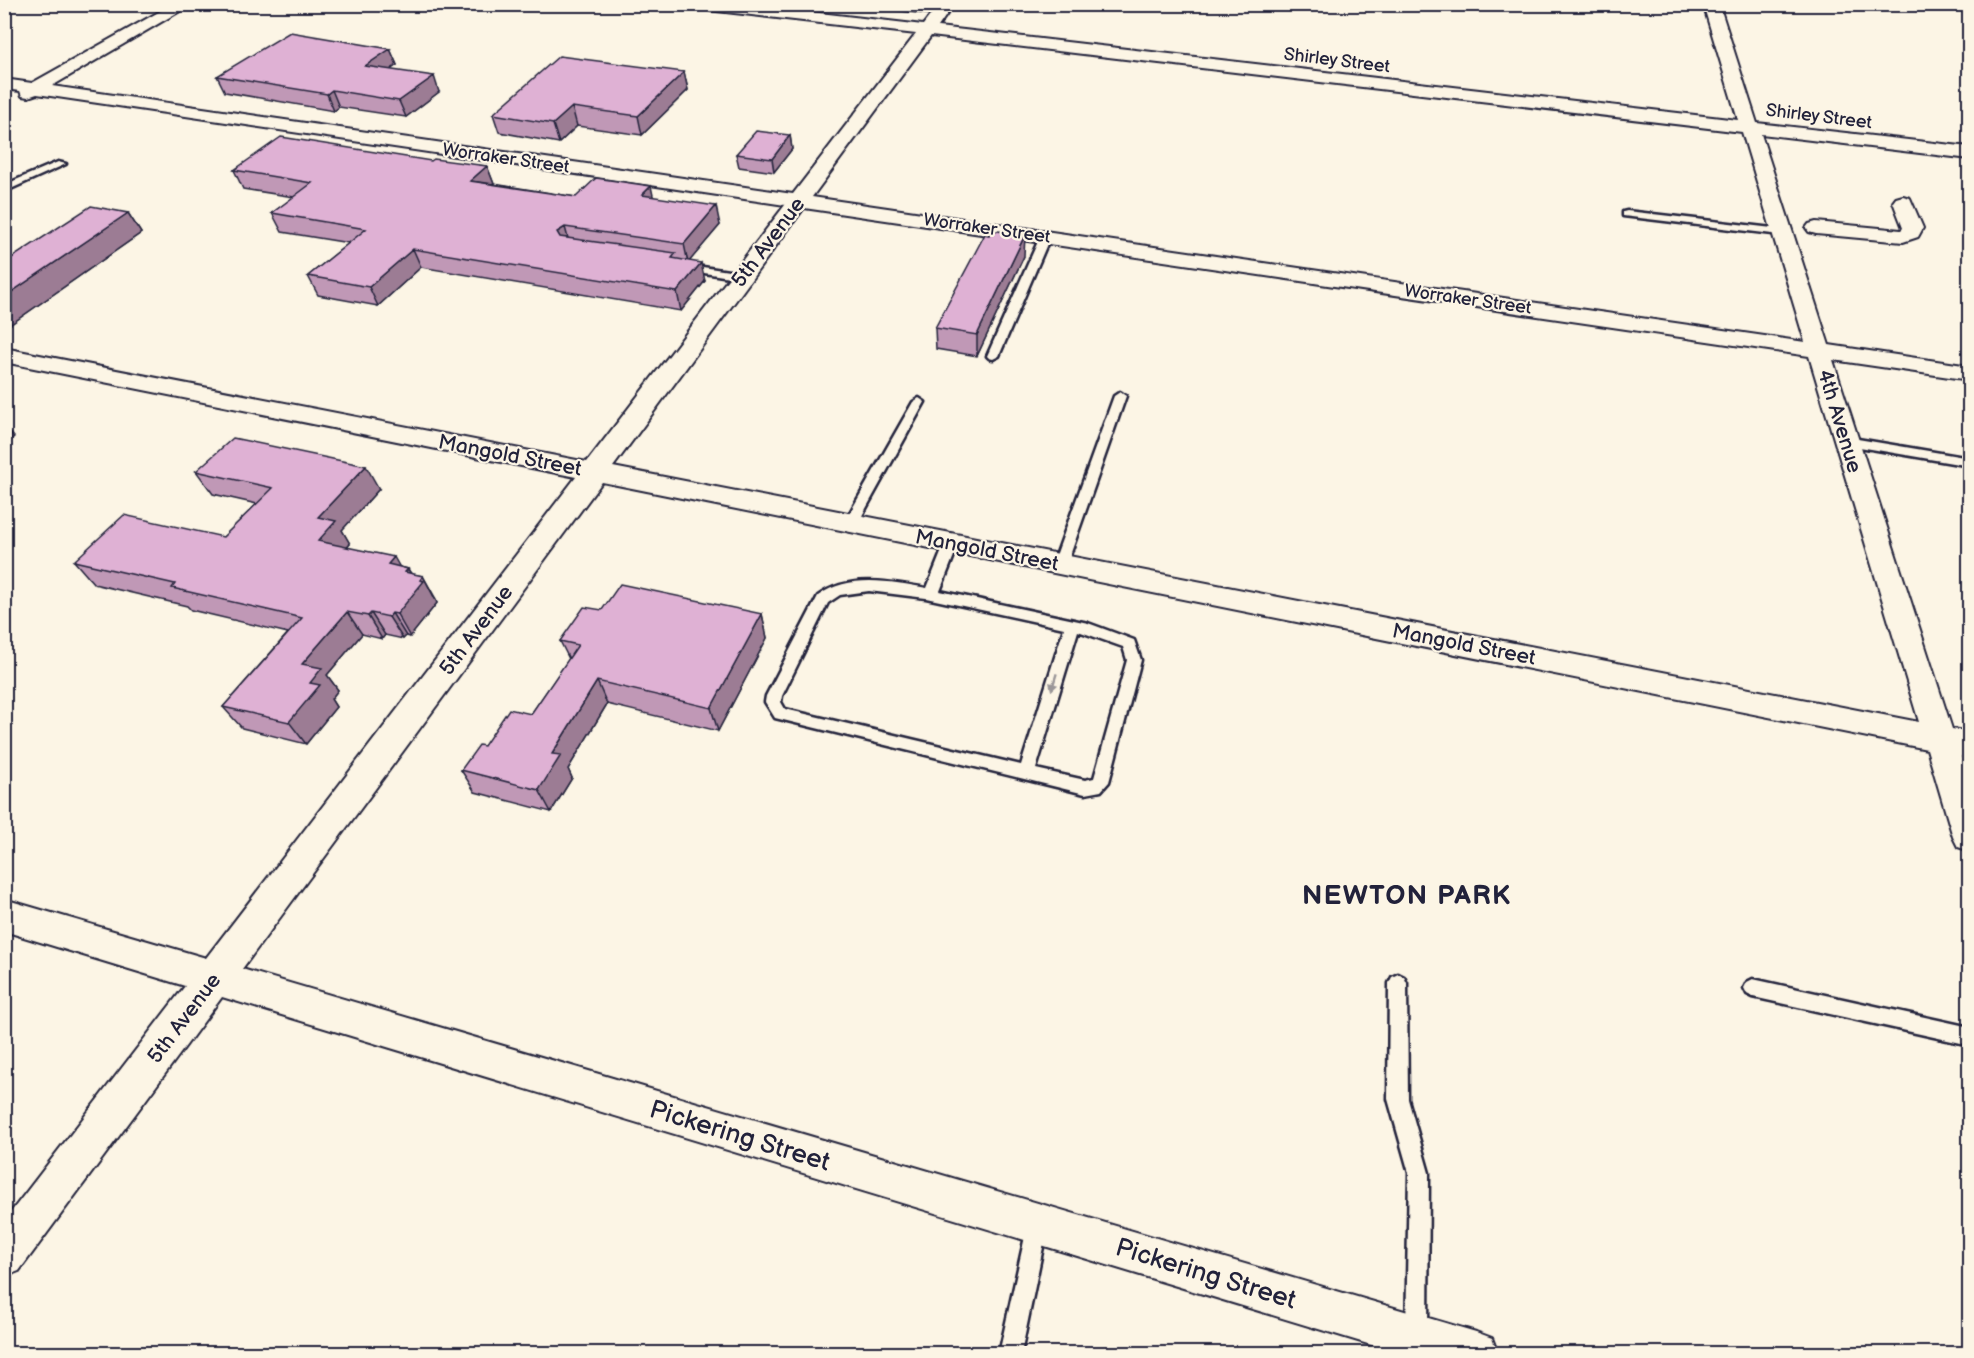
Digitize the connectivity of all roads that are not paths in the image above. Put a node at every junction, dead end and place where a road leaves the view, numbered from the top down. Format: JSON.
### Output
{"nodes":[{"id":1,"x":185,"y":4,"type":"edge"},
{"id":2,"x":699,"y":4,"type":"edge"},
{"id":3,"x":1711,"y":4,"type":"edge"},
{"id":4,"x":1950,"y":4,"type":"edge"},
{"id":5,"x":881,"y":5,"type":"edge"},
{"id":6,"x":1970,"y":6,"type":"edge"},
{"id":7,"x":939,"y":16,"type":"edge"},
{"id":8,"x":33,"y":89,"type":"junction"},
{"id":9,"x":9,"y":92,"type":"edge"},
{"id":10,"x":1749,"y":127,"type":"junction"},
{"id":11,"x":1970,"y":153,"type":"edge"},
{"id":12,"x":61,"y":164,"type":"dead end"},
{"id":13,"x":4,"y":189,"type":"edge"},
{"id":14,"x":799,"y":201,"type":"junction"},
{"id":15,"x":1903,"y":202,"type":"dead end"},
{"id":16,"x":1627,"y":214,"type":"dead end"},
{"id":17,"x":1816,"y":228,"type":"dead end"},
{"id":18,"x":1781,"y":232,"type":"junction"},
{"id":19,"x":1045,"y":237,"type":"junction"},
{"id":20,"x":673,"y":266,"type":"edge"},
{"id":21,"x":742,"y":276,"type":"junction"},
{"id":22,"x":1818,"y":351,"type":"junction"},
{"id":23,"x":4,"y":355,"type":"edge"},
{"id":24,"x":993,"y":356,"type":"dead end"},
{"id":25,"x":1970,"y":373,"type":"edge"},
{"id":26,"x":1120,"y":396,"type":"dead end"},
{"id":27,"x":919,"y":402,"type":"dead end"},
{"id":28,"x":1846,"y":441,"type":"junction"},
{"id":29,"x":1970,"y":462,"type":"edge"},
{"id":30,"x":595,"y":472,"type":"junction"},
{"id":31,"x":851,"y":523,"type":"junction"},
{"id":32,"x":951,"y":543,"type":"junction"},
{"id":33,"x":1060,"y":564,"type":"junction"},
{"id":34,"x":931,"y":595,"type":"junction"},
{"id":35,"x":1071,"y":626,"type":"junction"},
{"id":36,"x":1938,"y":738,"type":"junction"},
{"id":37,"x":1970,"y":745,"type":"edge"},
{"id":38,"x":1027,"y":772,"type":"junction"},
{"id":39,"x":1970,"y":837,"type":"edge"},
{"id":40,"x":4,"y":915,"type":"edge"},
{"id":41,"x":214,"y":978,"type":"junction"},
{"id":42,"x":1398,"y":983,"type":"dead end"},
{"id":43,"x":1753,"y":988,"type":"dead end"},
{"id":44,"x":1970,"y":1036,"type":"edge"},
{"id":45,"x":1038,"y":1223,"type":"junction"},
{"id":46,"x":4,"y":1256,"type":"edge"},
{"id":47,"x":1417,"y":1336,"type":"junction"},
{"id":48,"x":1010,"y":1353,"type":"edge"},
{"id":49,"x":1476,"y":1353,"type":"edge"}],
"edges":[{"from":1,"to":8,"type":"street"},
{"from":2,"to":7,"type":"street","name":"Shirley Street"},
{"from":3,"to":10,"type":"street","name":"4th Avenue"},
{"from":4,"to":6,"type":"street"},
{"from":5,"to":7,"type":"lane"},
{"from":7,"to":10,"type":"street","name":"Shirley Street"},
{"from":7,"to":14,"type":"street","name":"5th Avenue"},
{"from":8,"to":9,"type":"street","name":"Worraker Street"},
{"from":8,"to":14,"type":"street","name":"Worraker Street"},
{"from":10,"to":11,"type":"street","name":"Shirley Street"},
{"from":10,"to":18,"type":"street","name":"4th Avenue"},
{"from":12,"to":13,"type":"lane"},
{"from":14,"to":19,"type":"street","name":"Worraker Street"},
{"from":14,"to":21,"type":"street","name":"5th Avenue"},
{"from":15,"to":17,"type":"street"},
{"from":16,"to":18,"type":"lane"},
{"from":18,"to":22,"type":"street","name":"4th Avenue"},
{"from":19,"to":22,"type":"street","name":"Worraker Street"},
{"from":19,"to":24,"type":"lane"},
{"from":20,"to":21,"type":"lane"},
{"from":21,"to":30,"type":"street","name":"5th Avenue"},
{"from":22,"to":25,"type":"street","name":"Worraker Street"},
{"from":22,"to":28,"type":"street","name":"4th Avenue"},
{"from":23,"to":30,"type":"street","name":"Mangold Street"},
{"from":26,"to":33,"type":"lane"},
{"from":27,"to":31,"type":"lane"},
{"from":28,"to":29,"type":"lane"},
{"from":28,"to":36,"type":"street","name":"4th Avenue"},
{"from":30,"to":31,"type":"street","name":"Mangold Street"},
{"from":30,"to":41,"type":"street","name":"5th Avenue"},
{"from":31,"to":32,"type":"street","name":"Mangold Street"},
{"from":32,"to":33,"type":"street","name":"Mangold Street"},
{"from":32,"to":34,"type":"lane"},
{"from":33,"to":36,"type":"street","name":"Mangold Street"},
{"from":34,"to":35,"type":"lane"},
{"from":34,"to":38,"type":"lane"},
{"from":35,"to":38,"type":"lane","one_way":true},
{"from":35,"to":38,"type":"lane"},
{"from":36,"to":37,"type":"street","name":"Mangold Street"},
{"from":36,"to":39,"type":"street","name":"4th Avenue"},
{"from":40,"to":41,"type":"street","name":"Pickering Street"},
{"from":41,"to":45,"type":"street","name":"Pickering Street"},
{"from":41,"to":46,"type":"street","name":"5th Avenue"},
{"from":42,"to":47,"type":"lane"},
{"from":43,"to":44,"type":"lane"},
{"from":45,"to":47,"type":"street","name":"Pickering Street"},
{"from":45,"to":48,"type":"lane"},
{"from":47,"to":49,"type":"street","name":"Pickering Street"}]}
